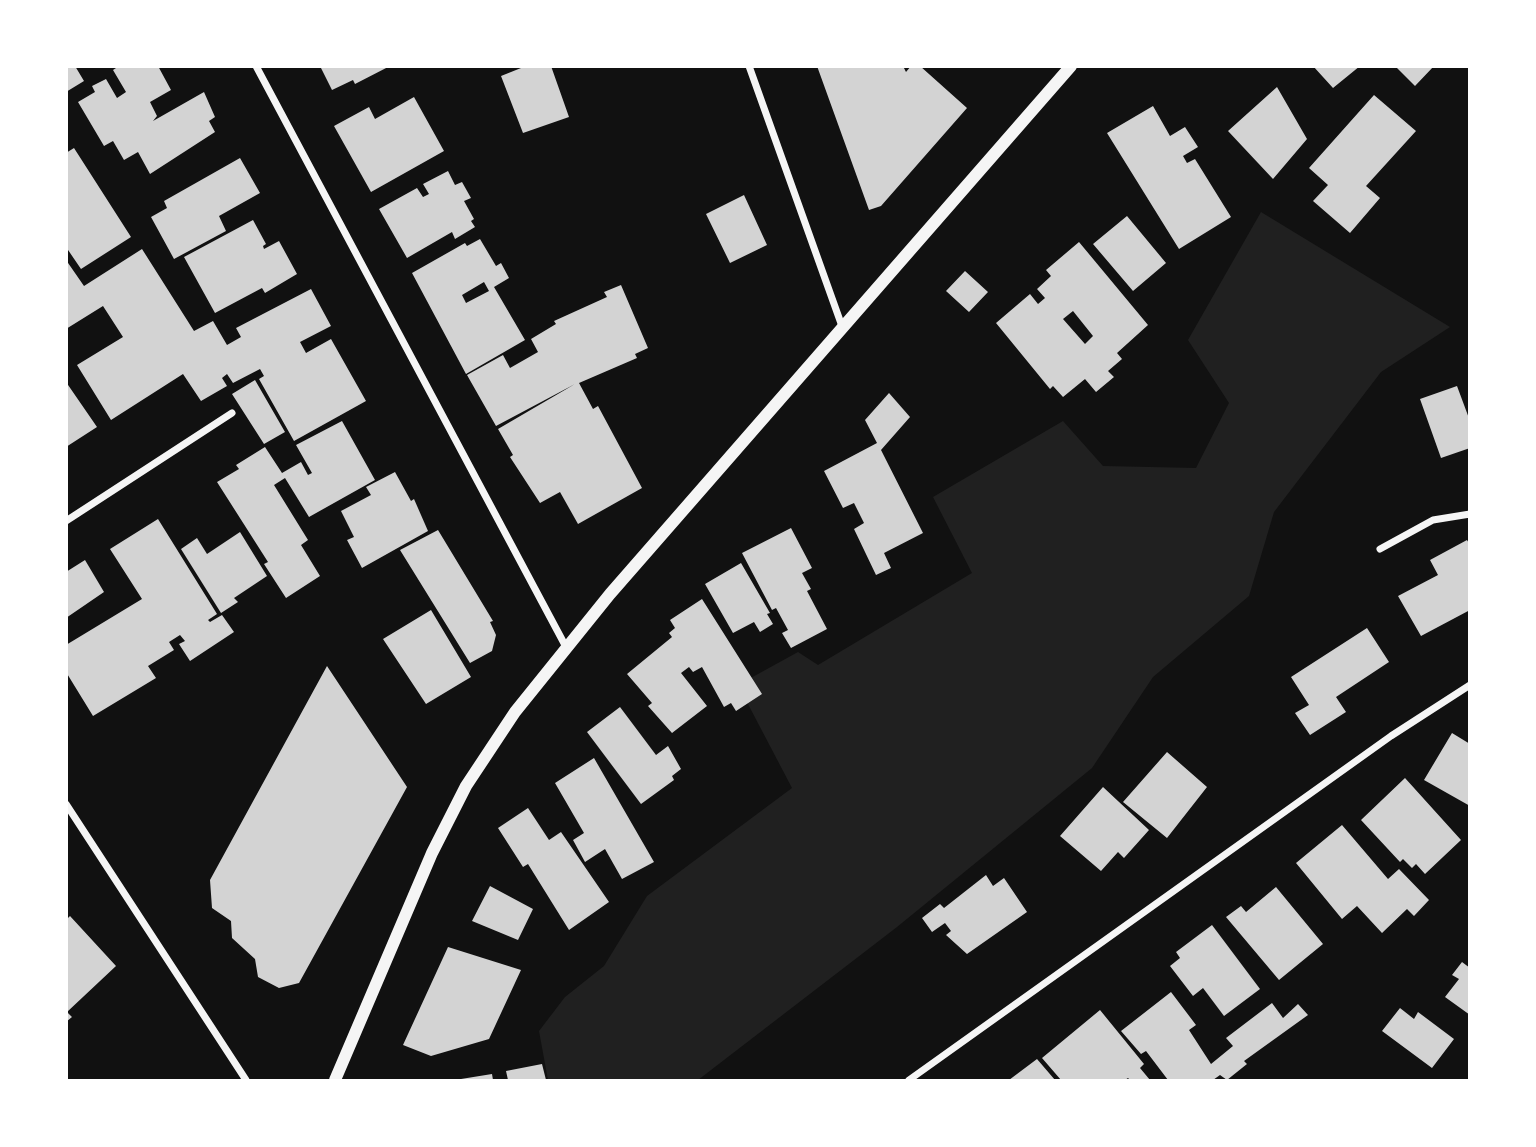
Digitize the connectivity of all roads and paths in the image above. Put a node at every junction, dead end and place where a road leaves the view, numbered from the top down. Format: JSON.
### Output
{"nodes":[{"id":1,"x":256,"y":66,"type":"edge"},
{"id":2,"x":749,"y":66,"type":"edge"},
{"id":3,"x":1071,"y":66,"type":"edge"},
{"id":4,"x":843,"y":329,"type":"junction"},
{"id":5,"x":232,"y":413,"type":"dead end"},
{"id":6,"x":1469,"y":513,"type":"edge"},
{"id":7,"x":66,"y":521,"type":"edge"},
{"id":8,"x":1380,"y":549,"type":"dead end"},
{"id":9,"x":566,"y":647,"type":"junction"},
{"id":10,"x":1469,"y":685,"type":"edge"},
{"id":11,"x":66,"y":804,"type":"edge"},
{"id":12,"x":246,"y":1080,"type":"edge"},
{"id":13,"x":335,"y":1080,"type":"edge"},
{"id":14,"x":909,"y":1080,"type":"edge"}],
"edges":[{"from":1,"to":9,"type":"street"},
{"from":2,"to":4,"type":"street"},
{"from":3,"to":4,"type":"street"},
{"from":4,"to":9,"type":"street"},
{"from":5,"to":7,"type":"street"},
{"from":6,"to":8,"type":"street"},
{"from":9,"to":13,"type":"street"},
{"from":10,"to":14,"type":"street"},
{"from":11,"to":12,"type":"street"}]}
